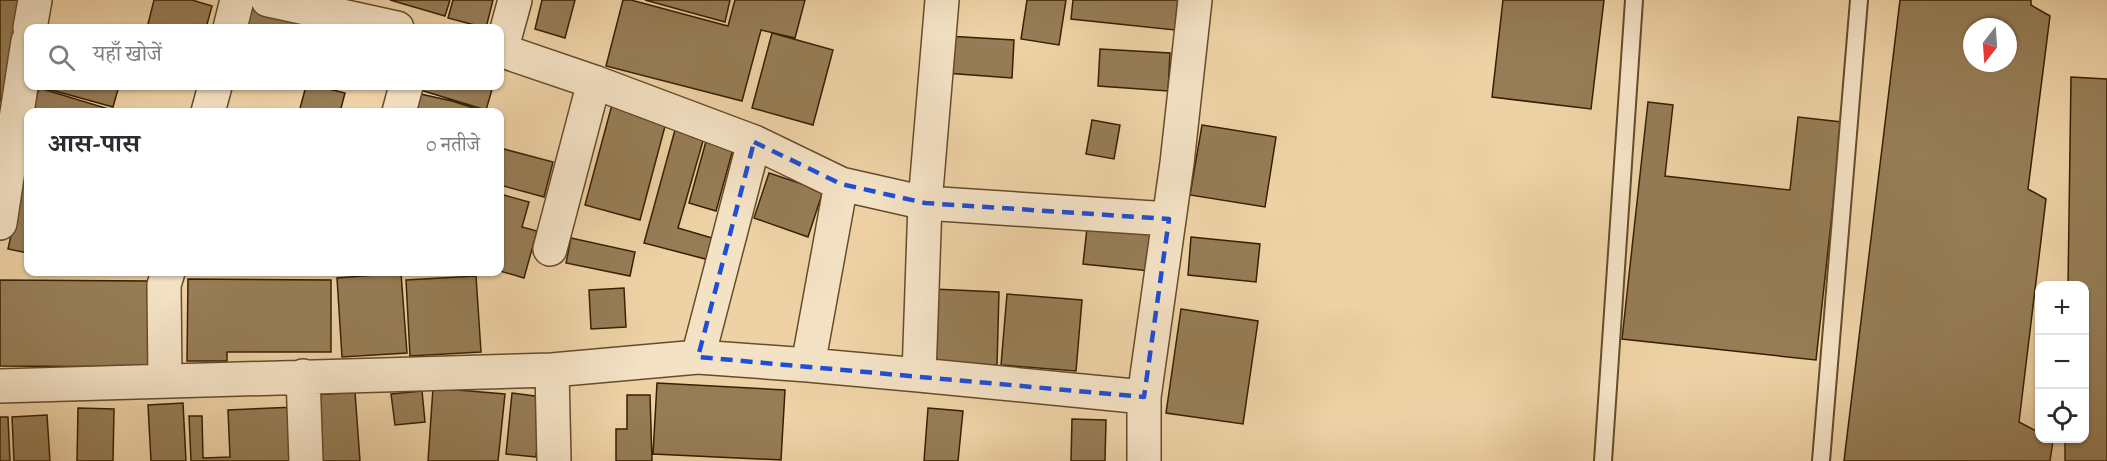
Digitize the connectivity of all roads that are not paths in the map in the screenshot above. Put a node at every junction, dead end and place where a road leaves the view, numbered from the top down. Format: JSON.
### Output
{"nodes":[{"id":1,"x":35,"y":0,"type":"edge"},
{"id":2,"x":237,"y":0,"type":"edge"},
{"id":3,"x":268,"y":0,"type":"edge"},
{"id":4,"x":515,"y":0,"type":"edge"},
{"id":5,"x":942,"y":0,"type":"edge"},
{"id":6,"x":1196,"y":0,"type":"edge"},
{"id":7,"x":1634,"y":0,"type":"edge"},
{"id":8,"x":1859,"y":0,"type":"edge"},
{"id":9,"x":31,"y":24,"type":"edge"},
{"id":10,"x":231,"y":24,"type":"edge"},
{"id":11,"x":379,"y":24,"type":"edge"},
{"id":12,"x":504,"y":37,"type":"edge"},
{"id":13,"x":504,"y":51,"type":"edge"},
{"id":14,"x":24,"y":67,"type":"edge"},
{"id":15,"x":594,"y":82,"type":"junction"},
{"id":16,"x":214,"y":90,"type":"edge"},
{"id":17,"x":405,"y":90,"type":"edge"},
{"id":18,"x":209,"y":108,"type":"edge"},
{"id":19,"x":400,"y":108,"type":"edge"},
{"id":20,"x":754,"y":142,"type":"junction"},
{"id":21,"x":841,"y":184,"type":"junction"},
{"id":22,"x":925,"y":203,"type":"junction"},
{"id":23,"x":1170,"y":219,"type":"junction"},
{"id":24,"x":0,"y":223,"type":"edge"},
{"id":25,"x":550,"y":249,"type":"dead end"},
{"id":26,"x":167,"y":276,"type":"edge"},
{"id":27,"x":699,"y":357,"type":"junction"},
{"id":28,"x":808,"y":365,"type":"junction"},
{"id":29,"x":552,"y":370,"type":"junction"},
{"id":30,"x":919,"y":375,"type":"junction"},
{"id":31,"x":303,"y":376,"type":"junction"},
{"id":32,"x":165,"y":381,"type":"junction"},
{"id":33,"x":0,"y":386,"type":"edge"},
{"id":34,"x":1144,"y":397,"type":"junction"},
{"id":35,"x":306,"y":461,"type":"edge"},
{"id":36,"x":554,"y":461,"type":"edge"},
{"id":37,"x":1144,"y":461,"type":"edge"},
{"id":38,"x":1604,"y":461,"type":"edge"},
{"id":39,"x":1821,"y":461,"type":"edge"}],
"edges":[{"from":1,"to":9,"type":"street"},
{"from":2,"to":10,"type":"street"},
{"from":3,"to":11,"type":"street"},
{"from":4,"to":12,"type":"street"},
{"from":5,"to":22,"type":"street"},
{"from":6,"to":23,"type":"street"},
{"from":7,"to":38,"type":"lane"},
{"from":8,"to":39,"type":"lane"},
{"from":13,"to":15,"type":"street"},
{"from":14,"to":24,"type":"street"},
{"from":15,"to":20,"type":"street"},
{"from":15,"to":25,"type":"street"},
{"from":16,"to":18,"type":"street"},
{"from":17,"to":19,"type":"street"},
{"from":20,"to":21,"type":"street"},
{"from":20,"to":27,"type":"street"},
{"from":21,"to":22,"type":"street"},
{"from":21,"to":28,"type":"street"},
{"from":22,"to":23,"type":"street"},
{"from":22,"to":30,"type":"street"},
{"from":23,"to":34,"type":"street"},
{"from":26,"to":32,"type":"street"},
{"from":27,"to":28,"type":"street"},
{"from":27,"to":29,"type":"street"},
{"from":28,"to":30,"type":"street"},
{"from":29,"to":31,"type":"street"},
{"from":29,"to":36,"type":"street"},
{"from":30,"to":34,"type":"street"},
{"from":31,"to":32,"type":"street"},
{"from":31,"to":35,"type":"street"},
{"from":32,"to":33,"type":"street"},
{"from":34,"to":37,"type":"street"}]}
